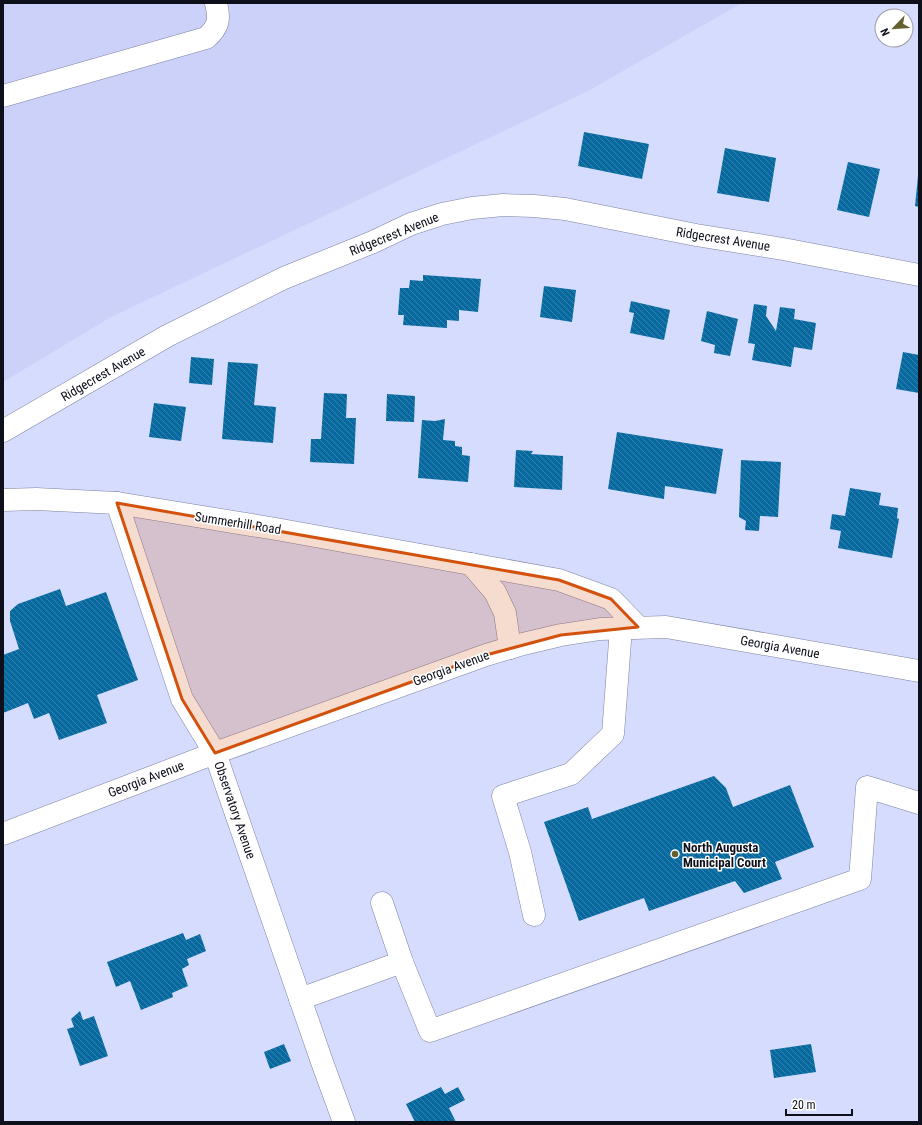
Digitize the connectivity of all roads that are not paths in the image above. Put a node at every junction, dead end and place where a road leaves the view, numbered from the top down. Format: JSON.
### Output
{"nodes":[{"id":1,"x":216,"y":3,"type":"edge"},
{"id":2,"x":3,"y":96,"type":"edge"},
{"id":3,"x":919,"y":275,"type":"edge"},
{"id":4,"x":3,"y":431,"type":"edge"},
{"id":5,"x":3,"y":500,"type":"edge"},
{"id":6,"x":117,"y":503,"type":"junction"},
{"id":7,"x":471,"y":564,"type":"junction"},
{"id":8,"x":629,"y":628,"type":"junction"},
{"id":9,"x":510,"y":648,"type":"junction"},
{"id":10,"x":919,"y":671,"type":"edge"},
{"id":11,"x":215,"y":754,"type":"junction"},
{"id":12,"x":919,"y":803,"type":"edge"},
{"id":13,"x":3,"y":834,"type":"edge"},
{"id":14,"x":382,"y":903,"type":"dead end"},
{"id":15,"x":534,"y":915,"type":"dead end"},
{"id":16,"x":402,"y":962,"type":"junction"},
{"id":17,"x":300,"y":999,"type":"junction"},
{"id":18,"x":344,"y":1122,"type":"edge"}],
"edges":[{"from":1,"to":2,"type":"street"},
{"from":3,"to":4,"type":"street","name":"Ridgecrest Avenue"},
{"from":5,"to":6,"type":"street","name":"Summerhill Road"},
{"from":6,"to":7,"type":"street","name":"Summerhill Road"},
{"from":6,"to":11,"type":"street","name":"Observatory Avenue"},
{"from":7,"to":8,"type":"street","name":"Summerhill Road"},
{"from":7,"to":9,"type":"street"},
{"from":8,"to":9,"type":"street","name":"Georgia Avenue"},
{"from":8,"to":10,"type":"street","name":"Georgia Avenue"},
{"from":8,"to":15,"type":"street"},
{"from":9,"to":11,"type":"street","name":"Georgia Avenue"},
{"from":11,"to":13,"type":"street","name":"Georgia Avenue"},
{"from":11,"to":17,"type":"street","name":"Observatory Avenue"},
{"from":12,"to":16,"type":"street"},
{"from":14,"to":16,"type":"street"},
{"from":16,"to":17,"type":"street"},
{"from":17,"to":18,"type":"street","name":"Observatory Avenue"}]}
